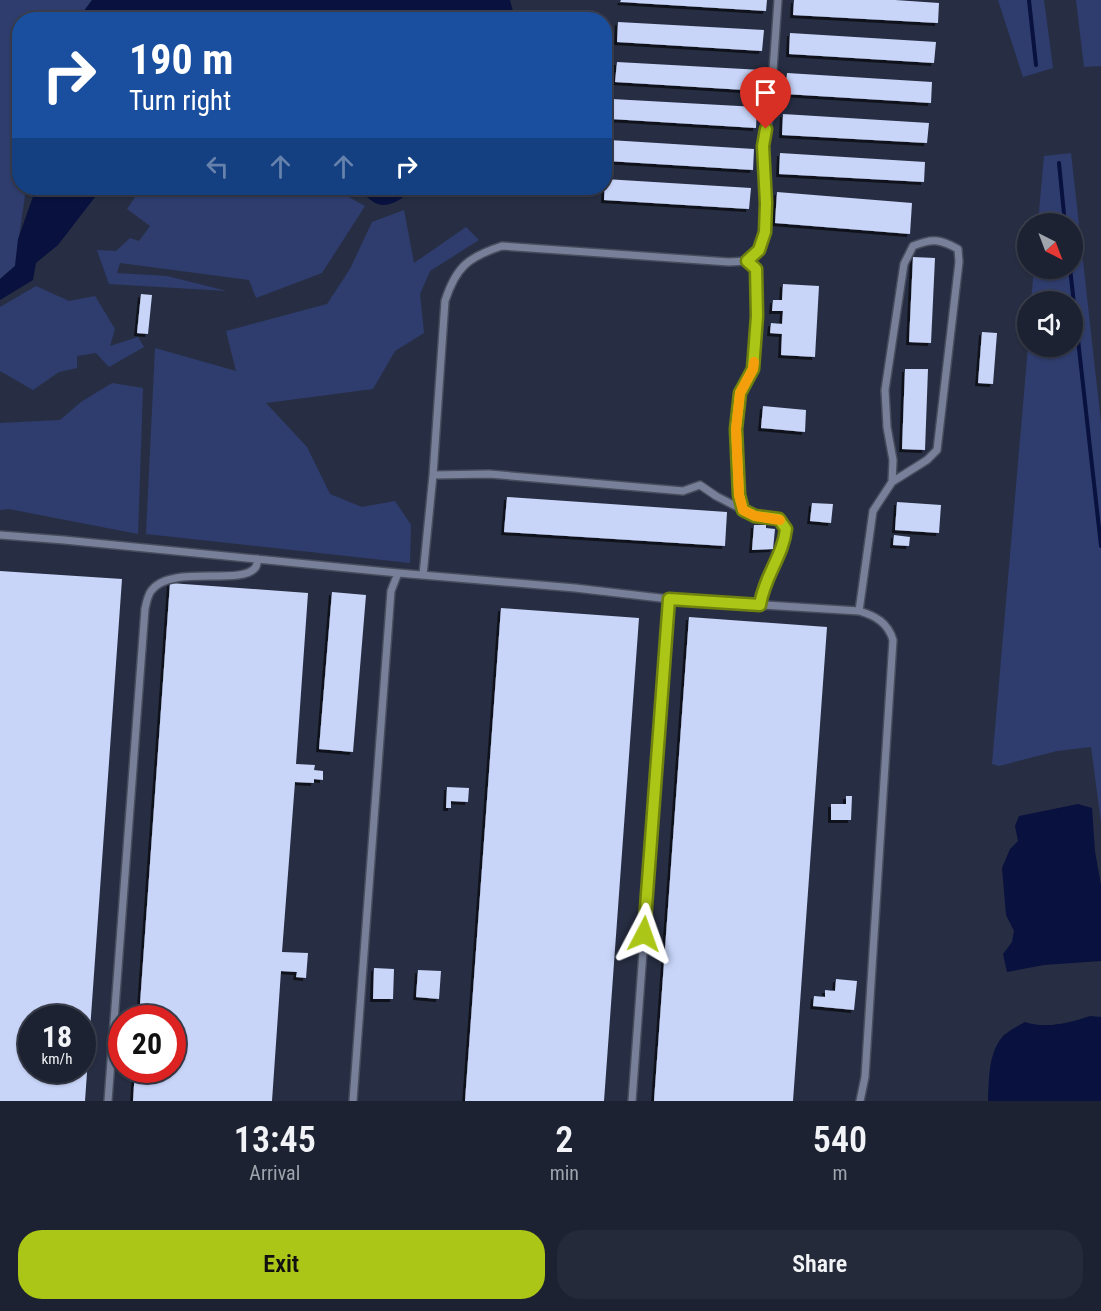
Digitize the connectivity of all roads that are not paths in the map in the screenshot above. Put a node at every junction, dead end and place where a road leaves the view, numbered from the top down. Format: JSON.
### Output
{"nodes":[{"id":1,"x":778,"y":0,"type":"edge"},
{"id":2,"x":747,"y":261,"type":"junction"},
{"id":3,"x":433,"y":475,"type":"junction"},
{"id":4,"x":892,"y":482,"type":"junction"},
{"id":5,"x":743,"y":510,"type":"junction"},
{"id":6,"x":0,"y":535,"type":"edge"},
{"id":7,"x":258,"y":559,"type":"junction"},
{"id":8,"x":398,"y":573,"type":"junction"},
{"id":9,"x":423,"y":575,"type":"junction"},
{"id":10,"x":669,"y":599,"type":"junction"},
{"id":11,"x":760,"y":605,"type":"junction"},
{"id":12,"x":859,"y":611,"type":"junction"},
{"id":13,"x":108,"y":1101,"type":"edge"},
{"id":14,"x":353,"y":1101,"type":"edge"},
{"id":15,"x":632,"y":1101,"type":"edge"},
{"id":16,"x":860,"y":1101,"type":"edge"}],
"edges":[{"from":1,"to":2,"type":"lane"},
{"from":2,"to":3,"type":"lane"},
{"from":2,"to":5,"type":"lane"},
{"from":3,"to":5,"type":"lane"},
{"from":3,"to":9,"type":"lane"},
{"from":4,"to":4,"type":"lane"},
{"from":4,"to":12,"type":"lane"},
{"from":5,"to":11,"type":"lane"},
{"from":6,"to":7,"type":"lane"},
{"from":7,"to":8,"type":"lane"},
{"from":7,"to":13,"type":"lane"},
{"from":8,"to":9,"type":"lane"},
{"from":8,"to":14,"type":"lane"},
{"from":9,"to":10,"type":"lane"},
{"from":10,"to":11,"type":"lane"},
{"from":10,"to":15,"type":"lane"},
{"from":11,"to":12,"type":"lane"},
{"from":12,"to":16,"type":"lane"}]}
